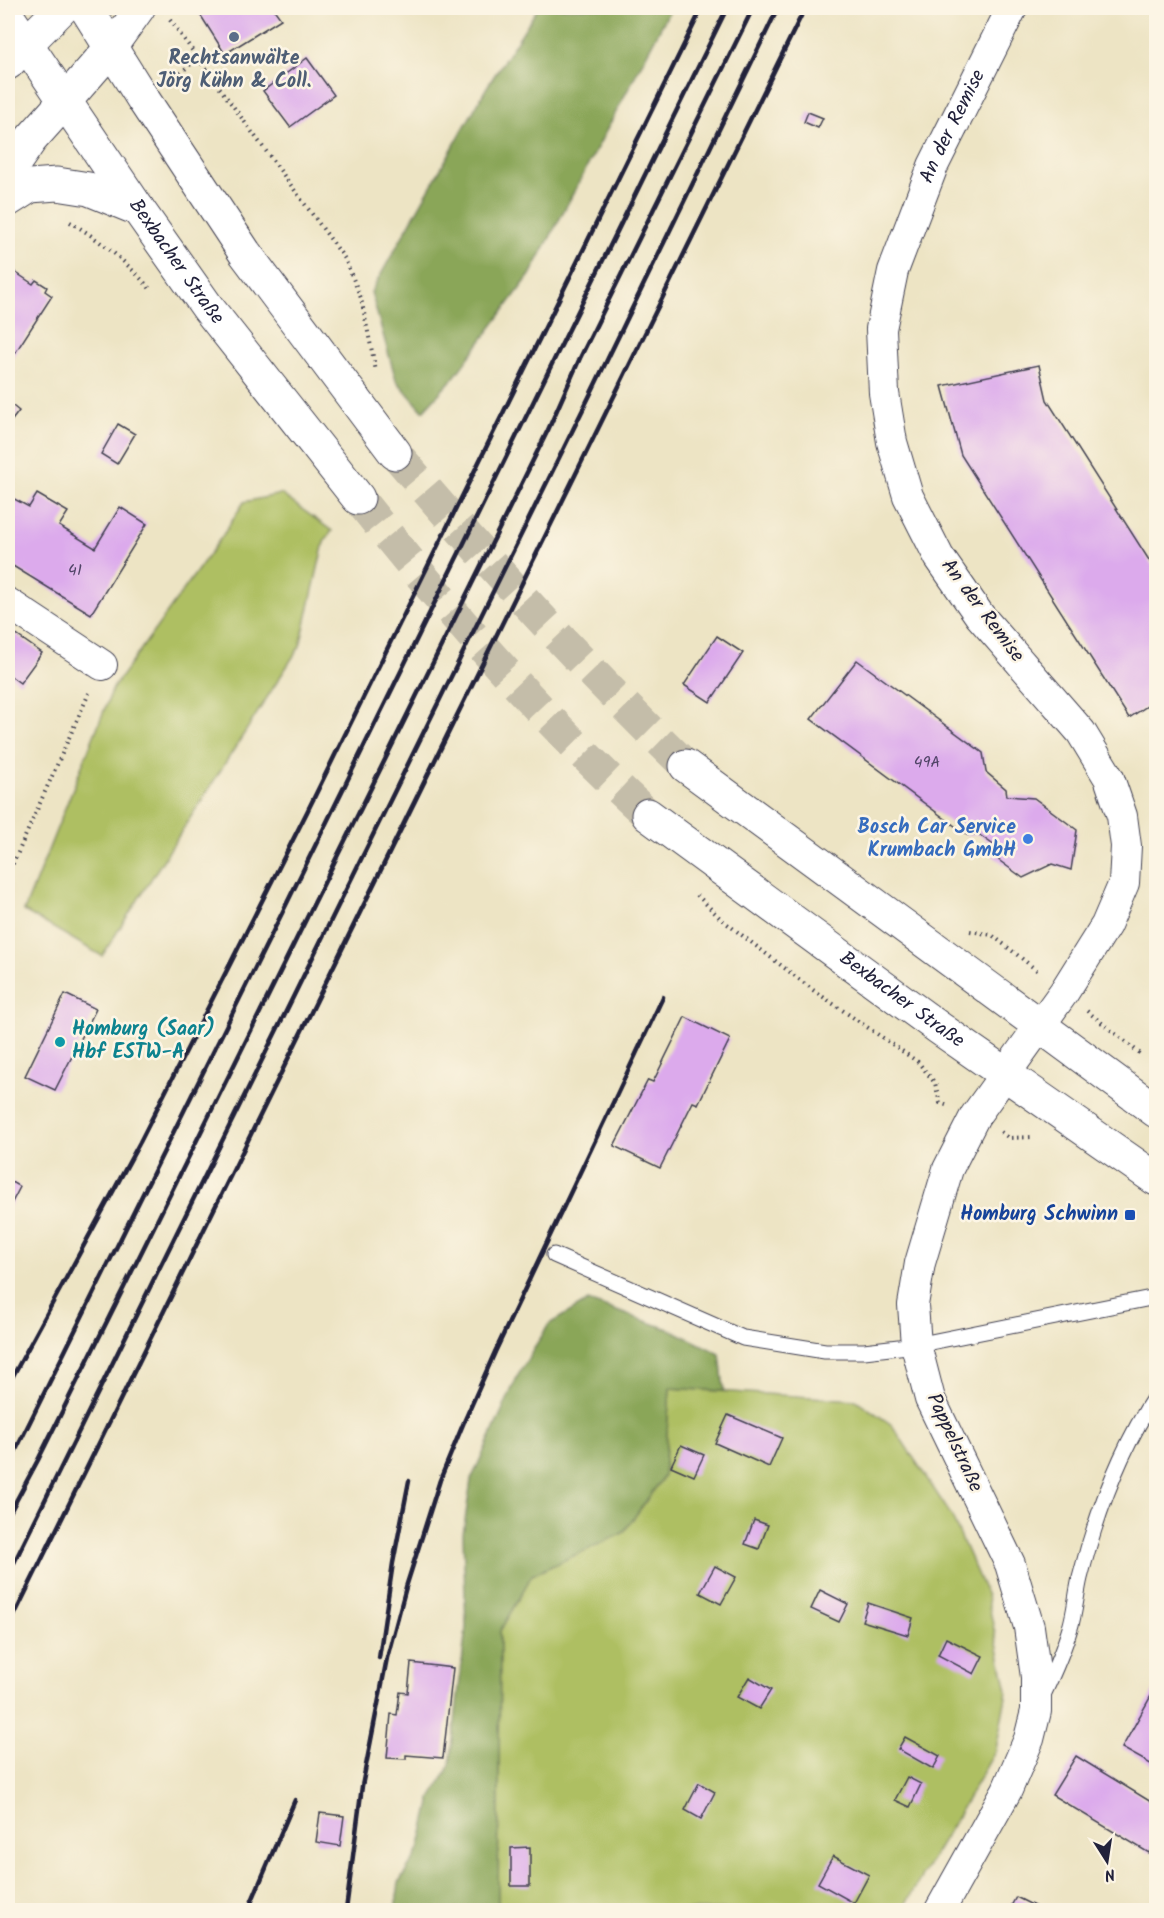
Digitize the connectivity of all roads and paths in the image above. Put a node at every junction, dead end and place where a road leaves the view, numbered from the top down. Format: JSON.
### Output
{"nodes":[{"id":1,"x":62,"y":8,"type":"edge"},
{"id":2,"x":86,"y":8,"type":"edge"},
{"id":3,"x":1012,"y":8,"type":"edge"},
{"id":4,"x":154,"y":12,"type":"edge"},
{"id":5,"x":8,"y":16,"type":"edge"},
{"id":6,"x":112,"y":47,"type":"junction"},
{"id":7,"x":17,"y":54,"type":"edge"},
{"id":8,"x":65,"y":101,"type":"junction"},
{"id":9,"x":8,"y":172,"type":"edge"},
{"id":10,"x":8,"y":200,"type":"edge"},
{"id":11,"x":138,"y":209,"type":"junction"},
{"id":12,"x":380,"y":380,"type":"dead end"},
{"id":13,"x":395,"y":453,"type":"tunnel mouth"},
{"id":14,"x":358,"y":498,"type":"tunnel mouth"},
{"id":15,"x":8,"y":603,"type":"edge"},
{"id":16,"x":102,"y":665,"type":"joint"},
{"id":17,"x":686,"y":766,"type":"tunnel mouth"},
{"id":18,"x":648,"y":815,"type":"tunnel mouth"},
{"id":19,"x":8,"y":875,"type":"edge"},
{"id":20,"x":689,"y":888,"type":"dead end"},
{"id":21,"x":1031,"y":1037,"type":"junction"},
{"id":22,"x":1004,"y":1074,"type":"junction"},
{"id":23,"x":1156,"y":1112,"type":"edge"},
{"id":24,"x":975,"y":1116,"type":"junction"},
{"id":25,"x":1041,"y":1139,"type":"dead end"},
{"id":26,"x":1156,"y":1179,"type":"edge"},
{"id":27,"x":554,"y":1255,"type":"dead end"},
{"id":28,"x":1156,"y":1297,"type":"edge"},
{"id":29,"x":916,"y":1345,"type":"junction"},
{"id":30,"x":1156,"y":1395,"type":"edge"},
{"id":31,"x":1036,"y":1711,"type":"junction"},
{"id":32,"x":940,"y":1911,"type":"edge"}],
"edges":[{"from":1,"to":7,"type":"main road"},
{"from":2,"to":6,"type":"main road"},
{"from":3,"to":21,"type":"street","name":"An der Remise"},
{"from":4,"to":6,"type":"street"},
{"from":4,"to":12,"type":"path"},
{"from":5,"to":7,"type":"main road","name":"Bexbacher Straße"},
{"from":6,"to":8,"type":"main road"},
{"from":6,"to":13,"type":"main road"},
{"from":7,"to":8,"type":"main road","name":"Bexbacher Straße"},
{"from":8,"to":9,"type":"main road"},
{"from":8,"to":11,"type":"main road","name":"Bexbacher Straße"},
{"from":10,"to":11,"type":"main road"},
{"from":11,"to":14,"type":"main road","name":"Bexbacher Straße"},
{"from":15,"to":16,"type":"street"},
{"from":16,"to":19,"type":"path"},
{"from":17,"to":21,"type":"main road"},
{"from":18,"to":22,"type":"main road","name":"Bexbacher Straße"},
{"from":20,"to":24,"type":"path"},
{"from":21,"to":22,"type":"street","name":"Pappelstraße"},
{"from":21,"to":23,"type":"main road"},
{"from":22,"to":24,"type":"street","name":"Pappelstraße"},
{"from":22,"to":26,"type":"main road","name":"Bexbacher Straße"},
{"from":24,"to":25,"type":"path"},
{"from":24,"to":29,"type":"street","name":"Pappelstraße"},
{"from":27,"to":29,"type":"lane"},
{"from":28,"to":29,"type":"lane"},
{"from":29,"to":31,"type":"street","name":"Pappelstraße"},
{"from":30,"to":31,"type":"lane","name":"Pappelstraße"},
{"from":31,"to":32,"type":"street","name":"Pappelstraße"}]}
